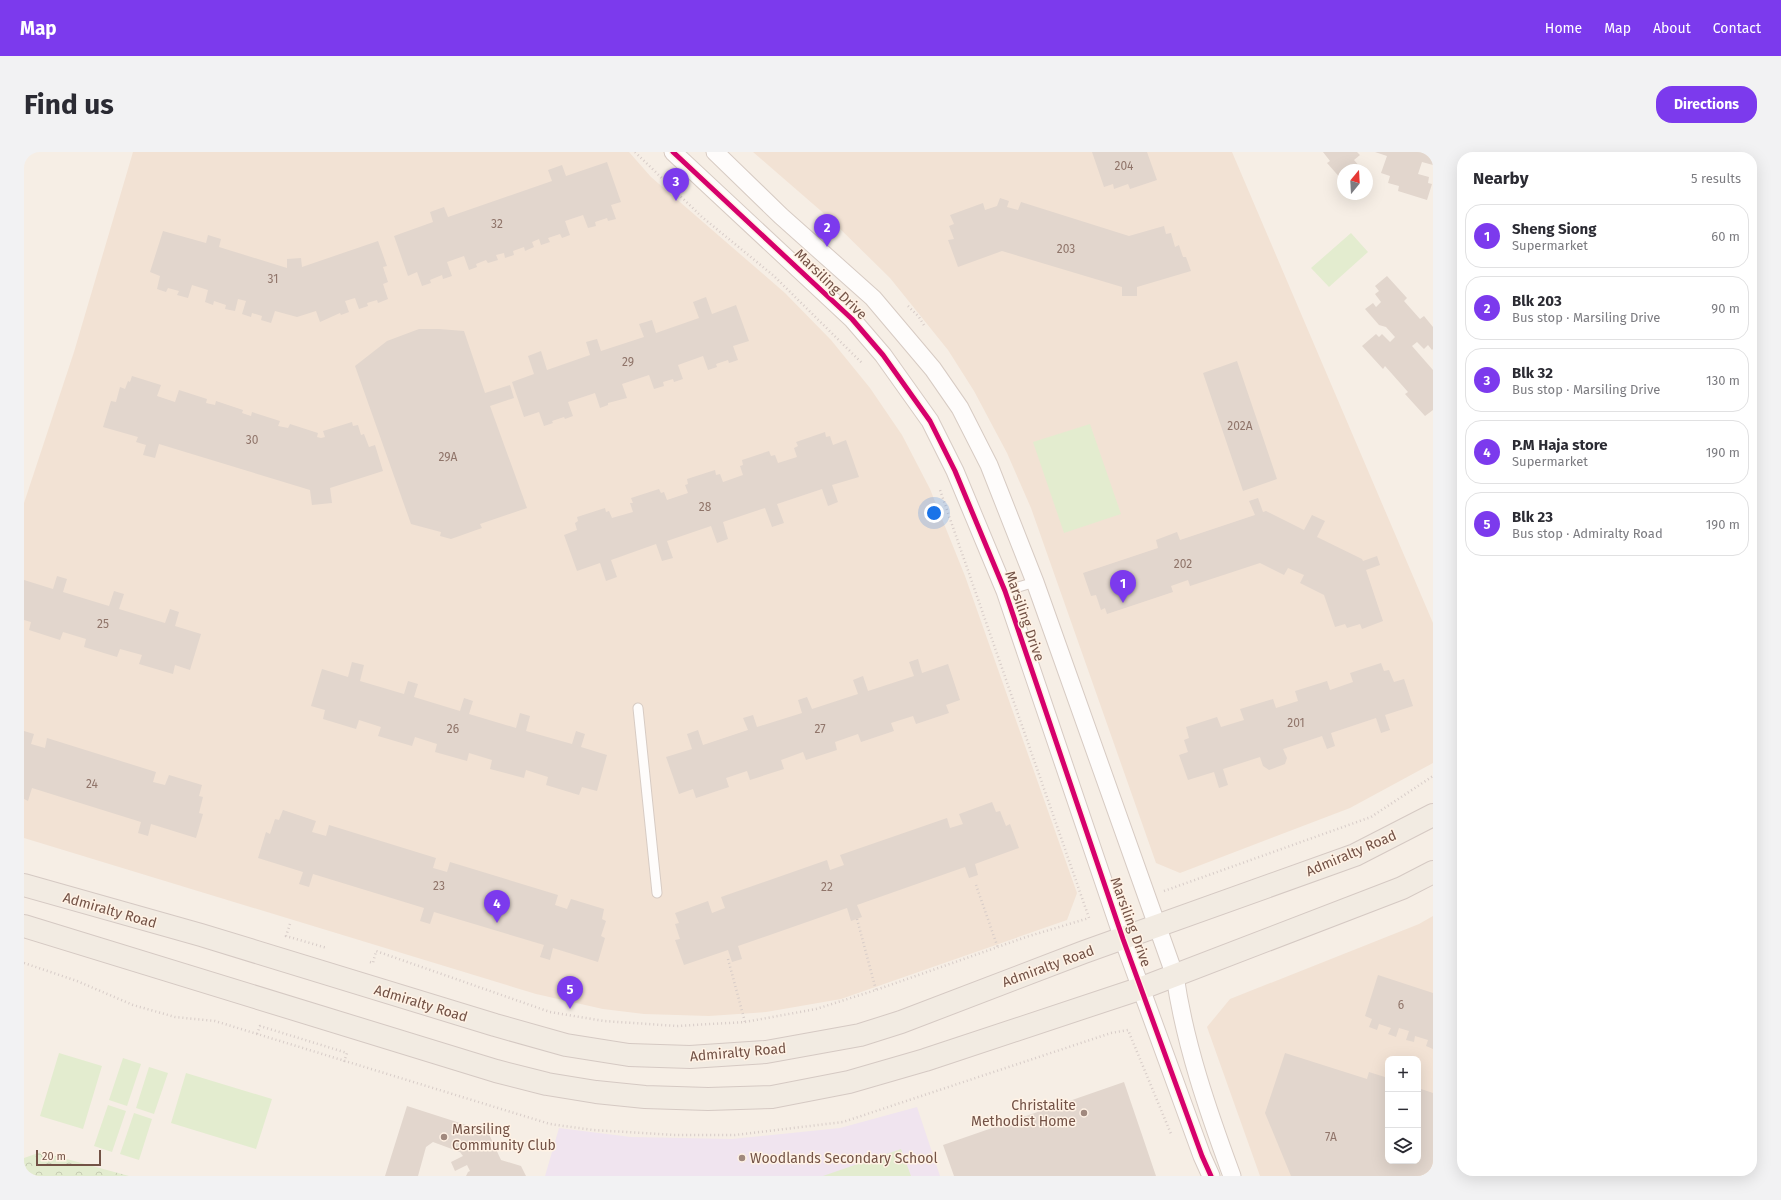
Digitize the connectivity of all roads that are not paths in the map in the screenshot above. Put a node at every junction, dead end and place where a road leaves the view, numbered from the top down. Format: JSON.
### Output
{"nodes":[{"id":1,"x":673,"y":152,"type":"edge"},
{"id":2,"x":715,"y":152,"type":"edge"},
{"id":3,"x":1035,"y":582,"type":"junction"},
{"id":4,"x":1005,"y":591,"type":"junction"},
{"id":5,"x":638,"y":708,"type":"dead end"},
{"id":6,"x":1433,"y":815,"type":"edge"},
{"id":7,"x":1433,"y":872,"type":"edge"},
{"id":8,"x":24,"y":885,"type":"edge"},
{"id":9,"x":657,"y":893,"type":"dead end"},
{"id":10,"x":24,"y":926,"type":"edge"},
{"id":11,"x":1157,"y":927,"type":"junction"},
{"id":12,"x":1123,"y":939,"type":"junction"},
{"id":13,"x":1175,"y":976,"type":"junction"},
{"id":14,"x":1142,"y":988,"type":"junction"},
{"id":15,"x":1211,"y":1176,"type":"edge"},
{"id":16,"x":1232,"y":1176,"type":"edge"}],
"edges":[{"from":1,"to":4,"type":"street","name":"Marsiling Drive"},
{"from":2,"to":3,"type":"street","name":"Marsiling Drive"},
{"from":3,"to":4,"type":"lane"},
{"from":3,"to":11,"type":"street","name":"Marsiling Drive"},
{"from":4,"to":12,"type":"street","name":"Marsiling Drive"},
{"from":5,"to":9,"type":"lane"},
{"from":6,"to":11,"type":"main road","name":"Admiralty Road"},
{"from":7,"to":13,"type":"main road"},
{"from":8,"to":12,"type":"main road","name":"Admiralty Road"},
{"from":10,"to":14,"type":"main road"},
{"from":11,"to":12,"type":"main road","name":"Admiralty Road"},
{"from":11,"to":13,"type":"street","name":"Marsiling Drive"},
{"from":12,"to":14,"type":"street","name":"Marsiling Drive"},
{"from":13,"to":14,"type":"main road"},
{"from":13,"to":16,"type":"street","name":"Marsiling Drive"},
{"from":14,"to":15,"type":"street","name":"Marsiling Drive"}]}
